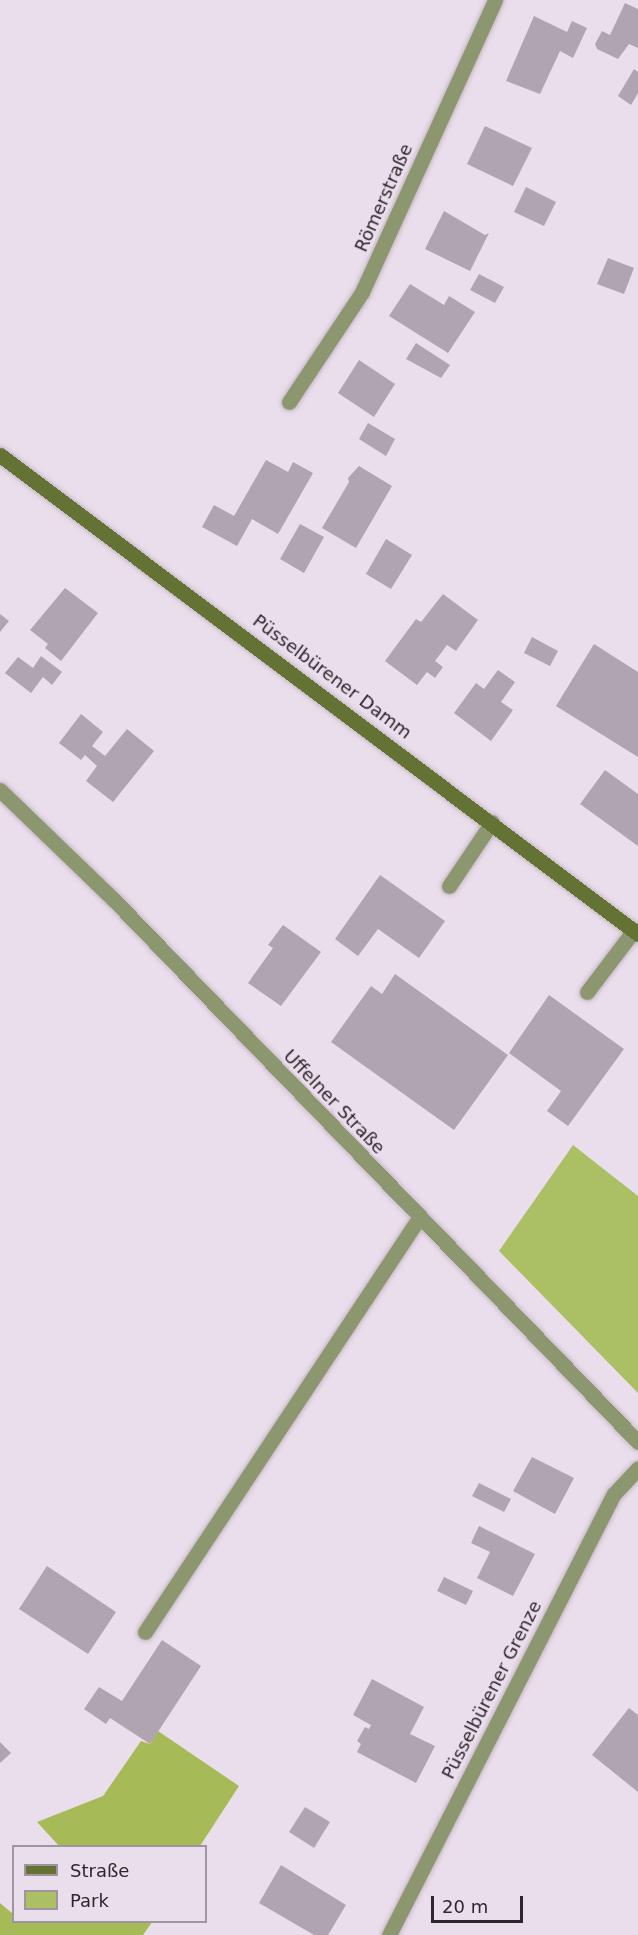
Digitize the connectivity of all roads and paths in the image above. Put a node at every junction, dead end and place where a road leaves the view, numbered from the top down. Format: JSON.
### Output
{"nodes":[{"id":1,"x":495,"y":0,"type":"edge"},
{"id":2,"x":289,"y":402,"type":"dead end"},
{"id":3,"x":0,"y":455,"type":"edge"},
{"id":4,"x":0,"y":790,"type":"edge"},
{"id":5,"x":492,"y":822,"type":"junction"},
{"id":6,"x":449,"y":886,"type":"dead end"},
{"id":7,"x":637,"y":929,"type":"edge"},
{"id":8,"x":587,"y":992,"type":"dead end"},
{"id":9,"x":418,"y":1219,"type":"junction"},
{"id":10,"x":638,"y":1442,"type":"edge"},
{"id":11,"x":638,"y":1468,"type":"edge"},
{"id":12,"x":146,"y":1632,"type":"dead end"},
{"id":13,"x":389,"y":1935,"type":"edge"}],
"edges":[{"from":1,"to":2,"type":"street","name":"Römerstraße"},
{"from":3,"to":5,"type":"main road","name":"Püsselbürener Damm"},
{"from":4,"to":9,"type":"street","name":"Uffelner Straße"},
{"from":5,"to":6,"type":"street"},
{"from":5,"to":7,"type":"main road","name":"Püsselbürener Damm"},
{"from":7,"to":8,"type":"street"},
{"from":9,"to":10,"type":"street","name":"Uffelner Straße"},
{"from":9,"to":12,"type":"street"},
{"from":11,"to":13,"type":"street","name":"Püsselbürener Grenze"}]}
